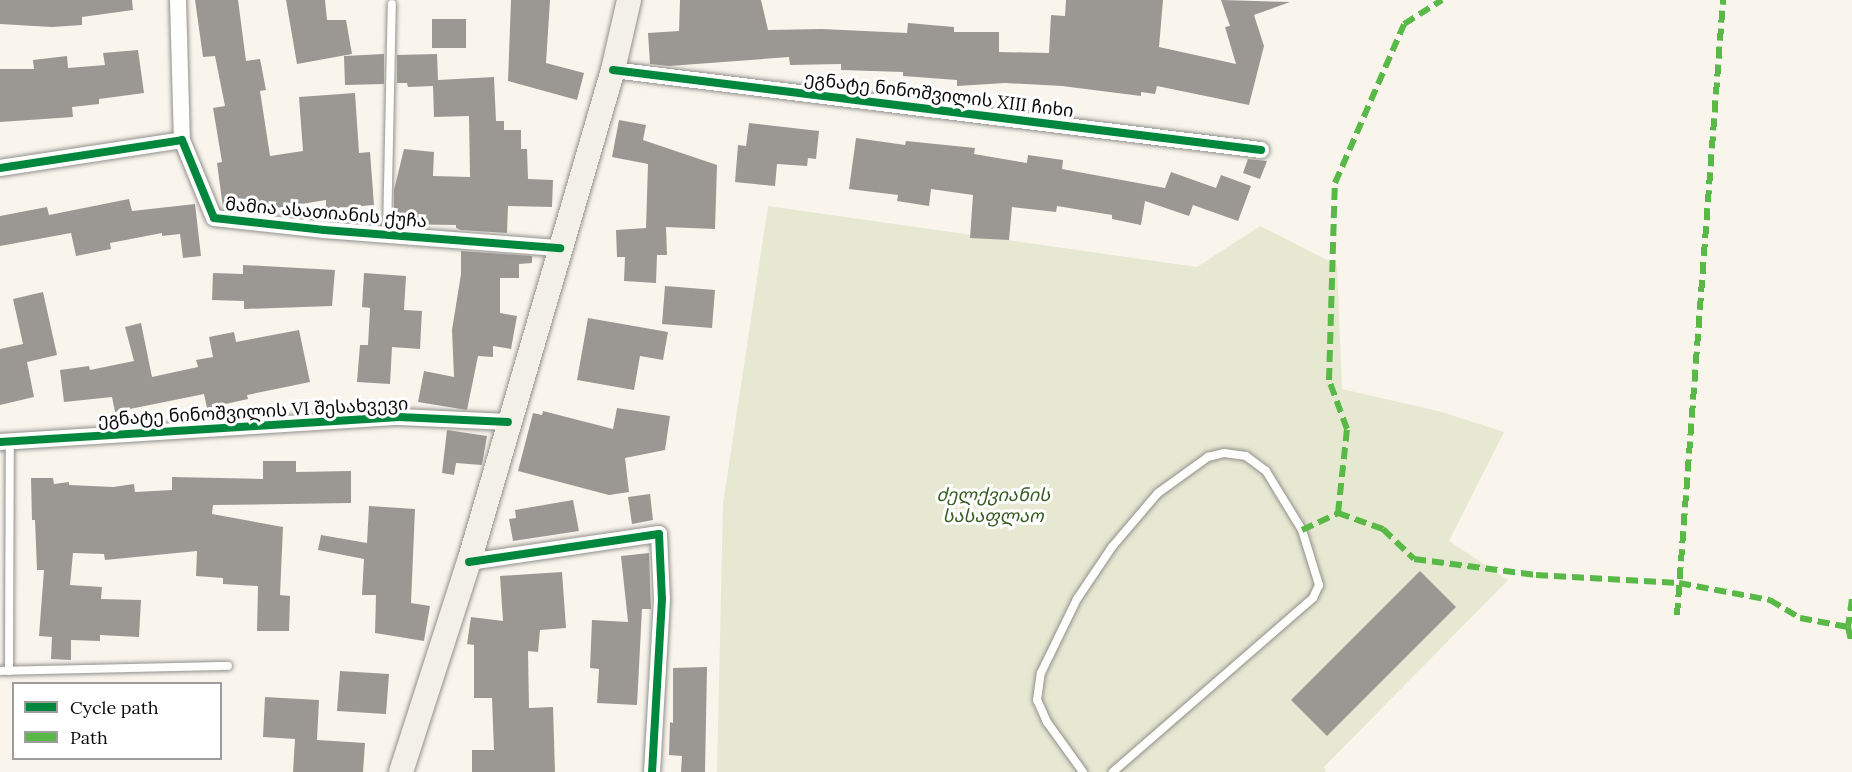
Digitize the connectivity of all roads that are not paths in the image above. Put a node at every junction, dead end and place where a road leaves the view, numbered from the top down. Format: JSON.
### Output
{"nodes":[{"id":1,"x":178,"y":0,"type":"edge"},
{"id":2,"x":629,"y":0,"type":"edge"},
{"id":3,"x":392,"y":4,"type":"dead end"},
{"id":4,"x":613,"y":70,"type":"junction"},
{"id":5,"x":182,"y":140,"type":"junction"},
{"id":6,"x":1261,"y":150,"type":"dead end"},
{"id":7,"x":0,"y":168,"type":"edge"},
{"id":8,"x":387,"y":234,"type":"junction"},
{"id":9,"x":560,"y":248,"type":"junction"},
{"id":10,"x":508,"y":422,"type":"junction"},
{"id":11,"x":5,"y":441,"type":"edge"},
{"id":12,"x":469,"y":562,"type":"junction"},
{"id":13,"x":228,"y":666,"type":"dead end"},
{"id":14,"x":4,"y":671,"type":"edge"},
{"id":15,"x":401,"y":772,"type":"edge"},
{"id":16,"x":652,"y":772,"type":"edge"},
{"id":17,"x":1083,"y":772,"type":"edge"},
{"id":18,"x":1113,"y":772,"type":"edge"}],
"edges":[{"from":1,"to":5,"type":"street"},
{"from":2,"to":4,"type":"main road"},
{"from":3,"to":8,"type":"lane"},
{"from":4,"to":6,"type":"street","name":"ეგნატე ნინოშვილის XIII ჩიხი"},
{"from":4,"to":9,"type":"main road"},
{"from":5,"to":7,"type":"street"},
{"from":5,"to":8,"type":"street","name":"მამია ასათიანის ქუჩა"},
{"from":8,"to":9,"type":"street","name":"მამია ასათიანის ქუჩა"},
{"from":9,"to":10,"type":"main road"},
{"from":10,"to":11,"type":"street","name":"ეგნატე ნინოშვილის VI შესახვევი"},
{"from":10,"to":12,"type":"main road"},
{"from":11,"to":14,"type":"lane"},
{"from":12,"to":15,"type":"main road"},
{"from":12,"to":16,"type":"street"},
{"from":13,"to":14,"type":"lane"},
{"from":17,"to":18,"type":"lane"}]}
